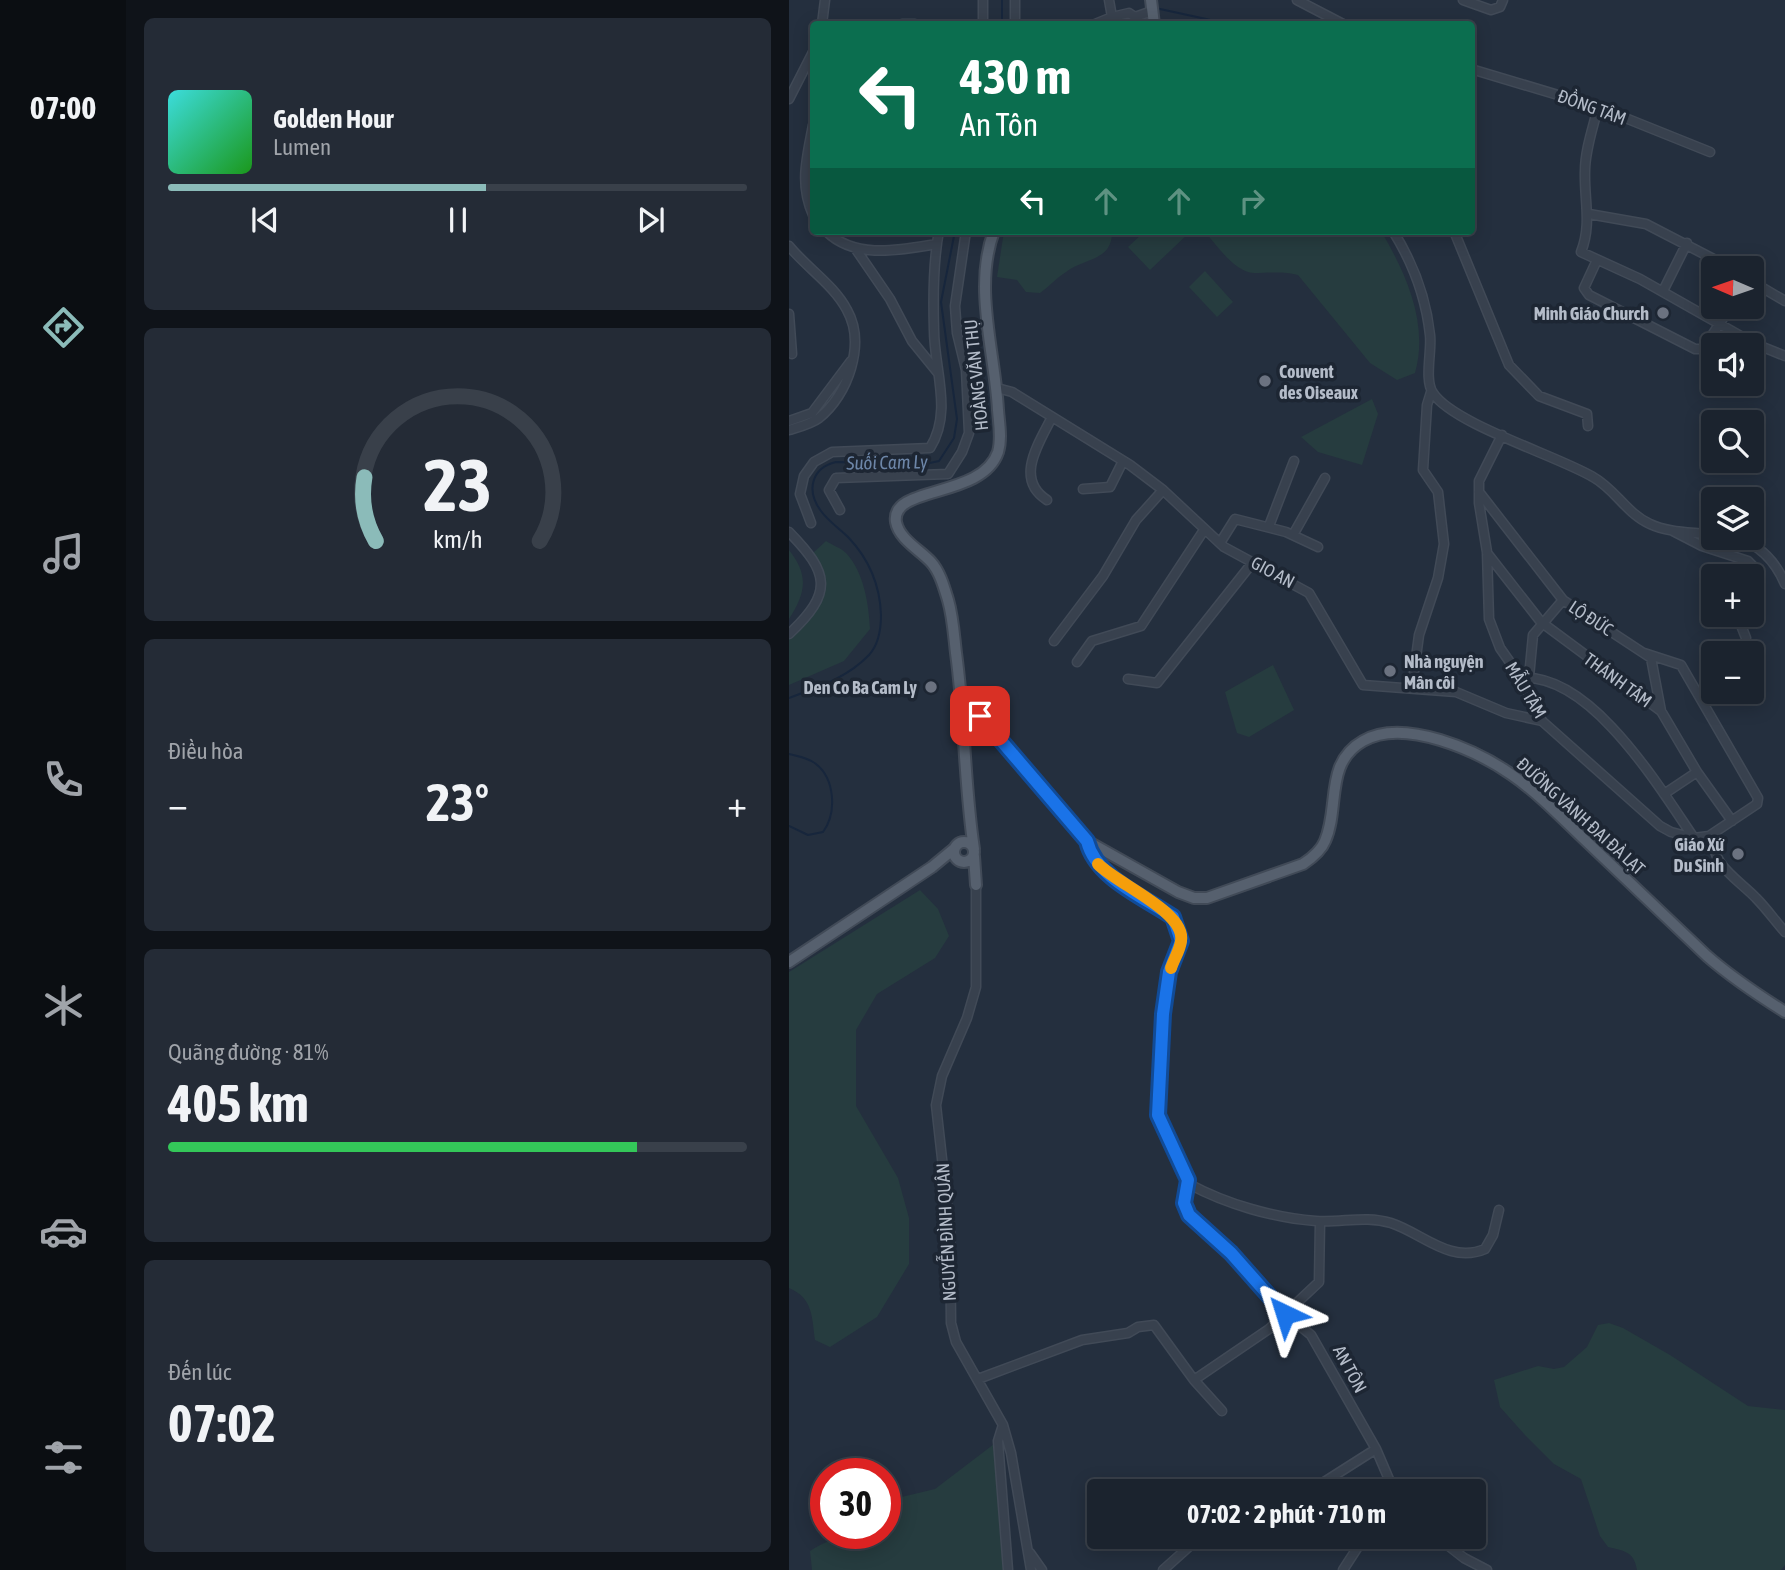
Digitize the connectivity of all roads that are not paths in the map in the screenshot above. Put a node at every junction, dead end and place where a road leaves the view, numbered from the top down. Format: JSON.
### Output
{"nodes":[{"id":1,"x":825,"y":0,"type":"edge"},
{"id":2,"x":983,"y":0,"type":"edge"},
{"id":3,"x":1015,"y":0,"type":"edge"},
{"id":4,"x":1109,"y":0,"type":"edge"},
{"id":5,"x":1297,"y":0,"type":"edge"},
{"id":6,"x":1463,"y":0,"type":"edge"},
{"id":7,"x":1503,"y":0,"type":"edge"},
{"id":8,"x":1311,"y":2,"type":"edge"},
{"id":9,"x":1152,"y":6,"type":"edge"},
{"id":10,"x":1112,"y":17,"type":"junction"},
{"id":11,"x":822,"y":21,"type":"edge"},
{"id":12,"x":983,"y":21,"type":"edge"},
{"id":13,"x":1015,"y":21,"type":"edge"},
{"id":14,"x":1102,"y":21,"type":"edge"},
{"id":15,"x":1339,"y":21,"type":"edge"},
{"id":16,"x":810,"y":58,"type":"edge"},
{"id":17,"x":1475,"y":70,"type":"edge"},
{"id":18,"x":789,"y":99,"type":"edge"},
{"id":19,"x":1597,"y":107,"type":"junction"},
{"id":20,"x":810,"y":141,"type":"edge"},
{"id":21,"x":1710,"y":152,"type":"dead end"},
{"id":22,"x":810,"y":208,"type":"edge"},
{"id":23,"x":1589,"y":214,"type":"junction"},
{"id":24,"x":830,"y":235,"type":"edge"},
{"id":25,"x":938,"y":235,"type":"edge"},
{"id":26,"x":965,"y":235,"type":"edge"},
{"id":27,"x":993,"y":235,"type":"edge"},
{"id":28,"x":1396,"y":235,"type":"edge"},
{"id":29,"x":1456,"y":235,"type":"edge"},
{"id":30,"x":1687,"y":243,"type":"junction"},
{"id":31,"x":937,"y":244,"type":"junction"},
{"id":32,"x":789,"y":246,"type":"edge"},
{"id":33,"x":855,"y":248,"type":"junction"},
{"id":34,"x":1710,"y":256,"type":"edge"},
{"id":35,"x":1597,"y":260,"type":"junction"},
{"id":36,"x":1764,"y":289,"type":"edge"},
{"id":37,"x":1663,"y":291,"type":"junction"},
{"id":38,"x":1785,"y":301,"type":"edge"},
{"id":39,"x":789,"y":314,"type":"edge"},
{"id":40,"x":1723,"y":319,"type":"edge"},
{"id":41,"x":1720,"y":323,"type":"junction"},
{"id":42,"x":792,"y":354,"type":"dead end"},
{"id":43,"x":1785,"y":356,"type":"edge"},
{"id":44,"x":853,"y":359,"type":"junction"},
{"id":45,"x":938,"y":373,"type":"junction"},
{"id":46,"x":997,"y":388,"type":"junction"},
{"id":47,"x":1431,"y":392,"type":"junction"},
{"id":48,"x":1052,"y":417,"type":"junction"},
{"id":49,"x":789,"y":421,"type":"edge"},
{"id":50,"x":1588,"y":426,"type":"dead end"},
{"id":51,"x":789,"y":430,"type":"edge"},
{"id":52,"x":1502,"y":435,"type":"junction"},
{"id":53,"x":1123,"y":461,"type":"junction"},
{"id":54,"x":1294,"y":461,"type":"dead end"},
{"id":55,"x":948,"y":474,"type":"junction"},
{"id":56,"x":1325,"y":478,"type":"dead end"},
{"id":57,"x":953,"y":488,"type":"junction"},
{"id":58,"x":1083,"y":489,"type":"dead end"},
{"id":59,"x":1163,"y":490,"type":"junction"},
{"id":60,"x":1480,"y":492,"type":"junction"},
{"id":61,"x":1047,"y":500,"type":"dead end"},
{"id":62,"x":840,"y":510,"type":"dead end"},
{"id":63,"x":811,"y":523,"type":"dead end"},
{"id":64,"x":1269,"y":526,"type":"junction"},
{"id":65,"x":1671,"y":529,"type":"junction"},
{"id":66,"x":1204,"y":530,"type":"junction"},
{"id":67,"x":789,"y":532,"type":"edge"},
{"id":68,"x":1701,"y":533,"type":"edge"},
{"id":69,"x":1293,"y":535,"type":"junction"},
{"id":70,"x":1220,"y":543,"type":"junction"},
{"id":71,"x":1318,"y":547,"type":"dead end"},
{"id":72,"x":1761,"y":550,"type":"edge"},
{"id":73,"x":1487,"y":552,"type":"junction"},
{"id":74,"x":1253,"y":562,"type":"junction"},
{"id":75,"x":1752,"y":564,"type":"edge"},
{"id":76,"x":1785,"y":584,"type":"edge"},
{"id":77,"x":1563,"y":600,"type":"junction"},
{"id":78,"x":1541,"y":622,"type":"junction"},
{"id":79,"x":1742,"y":627,"type":"edge"},
{"id":80,"x":789,"y":634,"type":"edge"},
{"id":81,"x":1746,"y":638,"type":"dead end"},
{"id":82,"x":1054,"y":641,"type":"dead end"},
{"id":83,"x":1644,"y":653,"type":"junction"},
{"id":84,"x":1077,"y":662,"type":"dead end"},
{"id":85,"x":1525,"y":678,"type":"junction"},
{"id":86,"x":1128,"y":679,"type":"dead end"},
{"id":87,"x":1412,"y":687,"type":"junction"},
{"id":88,"x":961,"y":696,"type":"junction"},
{"id":89,"x":1661,"y":711,"type":"junction"},
{"id":90,"x":1542,"y":721,"type":"junction"},
{"id":91,"x":1697,"y":772,"type":"junction"},
{"id":92,"x":1664,"y":794,"type":"junction"},
{"id":93,"x":968,"y":813,"type":"junction"},
{"id":94,"x":1732,"y":821,"type":"junction"},
{"id":95,"x":1715,"y":833,"type":"junction"},
{"id":96,"x":1694,"y":838,"type":"junction"},
{"id":97,"x":1087,"y":841,"type":"junction"},
{"id":98,"x":957,"y":846,"type":"junction"},
{"id":99,"x":974,"y":852,"type":"junction"},
{"id":100,"x":961,"y":861,"type":"junction"},
{"id":101,"x":932,"y":867,"type":"junction"},
{"id":102,"x":976,"y":885,"type":"junction"},
{"id":103,"x":1785,"y":932,"type":"edge"},
{"id":104,"x":789,"y":962,"type":"edge"},
{"id":105,"x":1785,"y":1012,"type":"edge"},
{"id":106,"x":1189,"y":1184,"type":"junction"},
{"id":107,"x":1499,"y":1210,"type":"dead end"},
{"id":108,"x":1320,"y":1222,"type":"junction"},
{"id":109,"x":1285,"y":1314,"type":"junction"},
{"id":110,"x":979,"y":1379,"type":"junction"},
{"id":111,"x":1194,"y":1380,"type":"junction"},
{"id":112,"x":1222,"y":1411,"type":"dead end"},
{"id":113,"x":1003,"y":1425,"type":"junction"},
{"id":114,"x":1376,"y":1449,"type":"junction"},
{"id":115,"x":1330,"y":1479,"type":"edge"},
{"id":116,"x":1389,"y":1479,"type":"edge"},
{"id":117,"x":1186,"y":1549,"type":"edge"},
{"id":118,"x":1357,"y":1549,"type":"edge"},
{"id":119,"x":1453,"y":1549,"type":"edge"},
{"id":120,"x":1028,"y":1551,"type":"junction"},
{"id":121,"x":1008,"y":1570,"type":"edge"},
{"id":122,"x":1031,"y":1570,"type":"edge"},
{"id":123,"x":1042,"y":1570,"type":"edge"},
{"id":124,"x":1163,"y":1570,"type":"edge"},
{"id":125,"x":1343,"y":1570,"type":"edge"},
{"id":126,"x":1487,"y":1570,"type":"edge"}],
"edges":[{"from":1,"to":11,"type":"street"},
{"from":2,"to":12,"type":"street"},
{"from":3,"to":13,"type":"street"},
{"from":4,"to":10,"type":"street"},
{"from":5,"to":8,"type":"street"},
{"from":6,"to":7,"type":"street"},
{"from":8,"to":15,"type":"street"},
{"from":9,"to":10,"type":"street"},
{"from":10,"to":14,"type":"street"},
{"from":16,"to":18,"type":"street"},
{"from":17,"to":19,"type":"street","name":"ĐỒNG TÂM"},
{"from":19,"to":21,"type":"street","name":"ĐỒNG TÂM"},
{"from":19,"to":23,"type":"street"},
{"from":20,"to":22,"type":"street"},
{"from":23,"to":30,"type":"street"},
{"from":23,"to":35,"type":"street"},
{"from":24,"to":33,"type":"street"},
{"from":25,"to":31,"type":"street"},
{"from":26,"to":55,"type":"street"},
{"from":27,"to":46,"type":"main road","name":"HOÀNG VĂN THỤ"},
{"from":28,"to":47,"type":"street"},
{"from":29,"to":50,"type":"street"},
{"from":30,"to":34,"type":"street"},
{"from":30,"to":37,"type":"street"},
{"from":31,"to":33,"type":"street"},
{"from":31,"to":45,"type":"street"},
{"from":32,"to":44,"type":"street"},
{"from":33,"to":45,"type":"street"},
{"from":35,"to":37,"type":"street"},
{"from":35,"to":41,"type":"street"},
{"from":36,"to":38,"type":"street"},
{"from":37,"to":41,"type":"street"},
{"from":39,"to":42,"type":"street"},
{"from":40,"to":41,"type":"street"},
{"from":41,"to":43,"type":"street"},
{"from":44,"to":49,"type":"street"},
{"from":44,"to":51,"type":"street"},
{"from":45,"to":63,"type":"street"},
{"from":46,"to":48,"type":"street","name":"GIO AN"},
{"from":46,"to":57,"type":"main road","name":"HOÀNG VĂN THỤ"},
{"from":47,"to":52,"type":"street"},
{"from":47,"to":87,"type":"street"},
{"from":48,"to":53,"type":"street","name":"GIO AN"},
{"from":48,"to":61,"type":"street"},
{"from":52,"to":60,"type":"street","name":"MẪU TÂM"},
{"from":52,"to":65,"type":"street"},
{"from":53,"to":58,"type":"street"},
{"from":53,"to":59,"type":"street","name":"GIO AN"},
{"from":54,"to":64,"type":"street"},
{"from":55,"to":57,"type":"street"},
{"from":55,"to":62,"type":"street"},
{"from":56,"to":69,"type":"street"},
{"from":57,"to":88,"type":"main road","name":"HOÀNG VĂN THỤ"},
{"from":59,"to":66,"type":"street","name":"GIO AN"},
{"from":59,"to":82,"type":"street"},
{"from":60,"to":73,"type":"street","name":"MẪU TÂM"},
{"from":60,"to":77,"type":"street","name":"LỘ ĐỨC"},
{"from":64,"to":69,"type":"street"},
{"from":64,"to":70,"type":"street"},
{"from":65,"to":68,"type":"street"},
{"from":65,"to":75,"type":"street"},
{"from":66,"to":70,"type":"street","name":"GIO AN"},
{"from":66,"to":84,"type":"street"},
{"from":67,"to":80,"type":"street"},
{"from":69,"to":71,"type":"street"},
{"from":70,"to":74,"type":"street","name":"GIO AN"},
{"from":72,"to":76,"type":"street"},
{"from":73,"to":78,"type":"street","name":"THÁNH TÂM"},
{"from":73,"to":85,"type":"street","name":"MẪU TÂM"},
{"from":74,"to":86,"type":"street"},
{"from":74,"to":87,"type":"street","name":"GIO AN"},
{"from":77,"to":78,"type":"street"},
{"from":77,"to":83,"type":"street","name":"LỘ ĐỨC"},
{"from":78,"to":85,"type":"street"},
{"from":78,"to":89,"type":"street","name":"THÁNH TÂM"},
{"from":79,"to":81,"type":"street"},
{"from":83,"to":89,"type":"street"},
{"from":83,"to":94,"type":"street","name":"LỘ ĐỨC"},
{"from":85,"to":90,"type":"street","name":"MẪU TÂM"},
{"from":85,"to":92,"type":"street"},
{"from":87,"to":90,"type":"street","name":"GIO AN"},
{"from":88,"to":93,"type":"main road","name":"HOÀNG VĂN THỤ"},
{"from":88,"to":97,"type":"main road","name":"AN TÔN"},
{"from":89,"to":91,"type":"street","name":"THÁNH TÂM"},
{"from":90,"to":96,"type":"street","name":"MẪU TÂM"},
{"from":91,"to":92,"type":"street"},
{"from":91,"to":94,"type":"street","name":"THÁNH TÂM"},
{"from":92,"to":96,"type":"street"},
{"from":93,"to":98,"type":"main road","name":"HOÀNG VĂN THỤ"},
{"from":93,"to":99,"type":"main road","name":"HOÀNG VĂN THỤ"},
{"from":94,"to":95,"type":"street"},
{"from":95,"to":96,"type":"street"},
{"from":95,"to":103,"type":"street"},
{"from":97,"to":105,"type":"main road","name":"ĐƯỜNG VÀNH ĐAI ĐÀ LẠT"},
{"from":97,"to":106,"type":"street","name":"AN TÔN"},
{"from":98,"to":99,"type":"main road"},
{"from":98,"to":100,"type":"main road"},
{"from":98,"to":101,"type":"main road"},
{"from":99,"to":100,"type":"main road"},
{"from":99,"to":102,"type":"main road","name":"HOÀNG VĂN THỤ"},
{"from":100,"to":101,"type":"main road"},
{"from":100,"to":102,"type":"main road"},
{"from":101,"to":104,"type":"main road"},
{"from":102,"to":110,"type":"street","name":"NGUYỄN ĐÌNH QUÂN"},
{"from":106,"to":108,"type":"street"},
{"from":106,"to":109,"type":"street","name":"AN TÔN"},
{"from":107,"to":108,"type":"street"},
{"from":108,"to":109,"type":"street"},
{"from":109,"to":111,"type":"street"},
{"from":109,"to":114,"type":"street","name":"AN TÔN"},
{"from":110,"to":111,"type":"street"},
{"from":110,"to":113,"type":"street","name":"NGUYỄN ĐÌNH QUÂN"},
{"from":111,"to":112,"type":"street"},
{"from":113,"to":120,"type":"street","name":"NGUYỄN ĐÌNH QUÂN"},
{"from":113,"to":121,"type":"street"},
{"from":114,"to":115,"type":"street"},
{"from":114,"to":116,"type":"street","name":"AN TÔN"},
{"from":117,"to":124,"type":"street"},
{"from":118,"to":125,"type":"street"},
{"from":119,"to":126,"type":"street"},
{"from":120,"to":122,"type":"street","name":"NGUYỄN ĐÌNH QUÂN"},
{"from":120,"to":123,"type":"street"}]}
